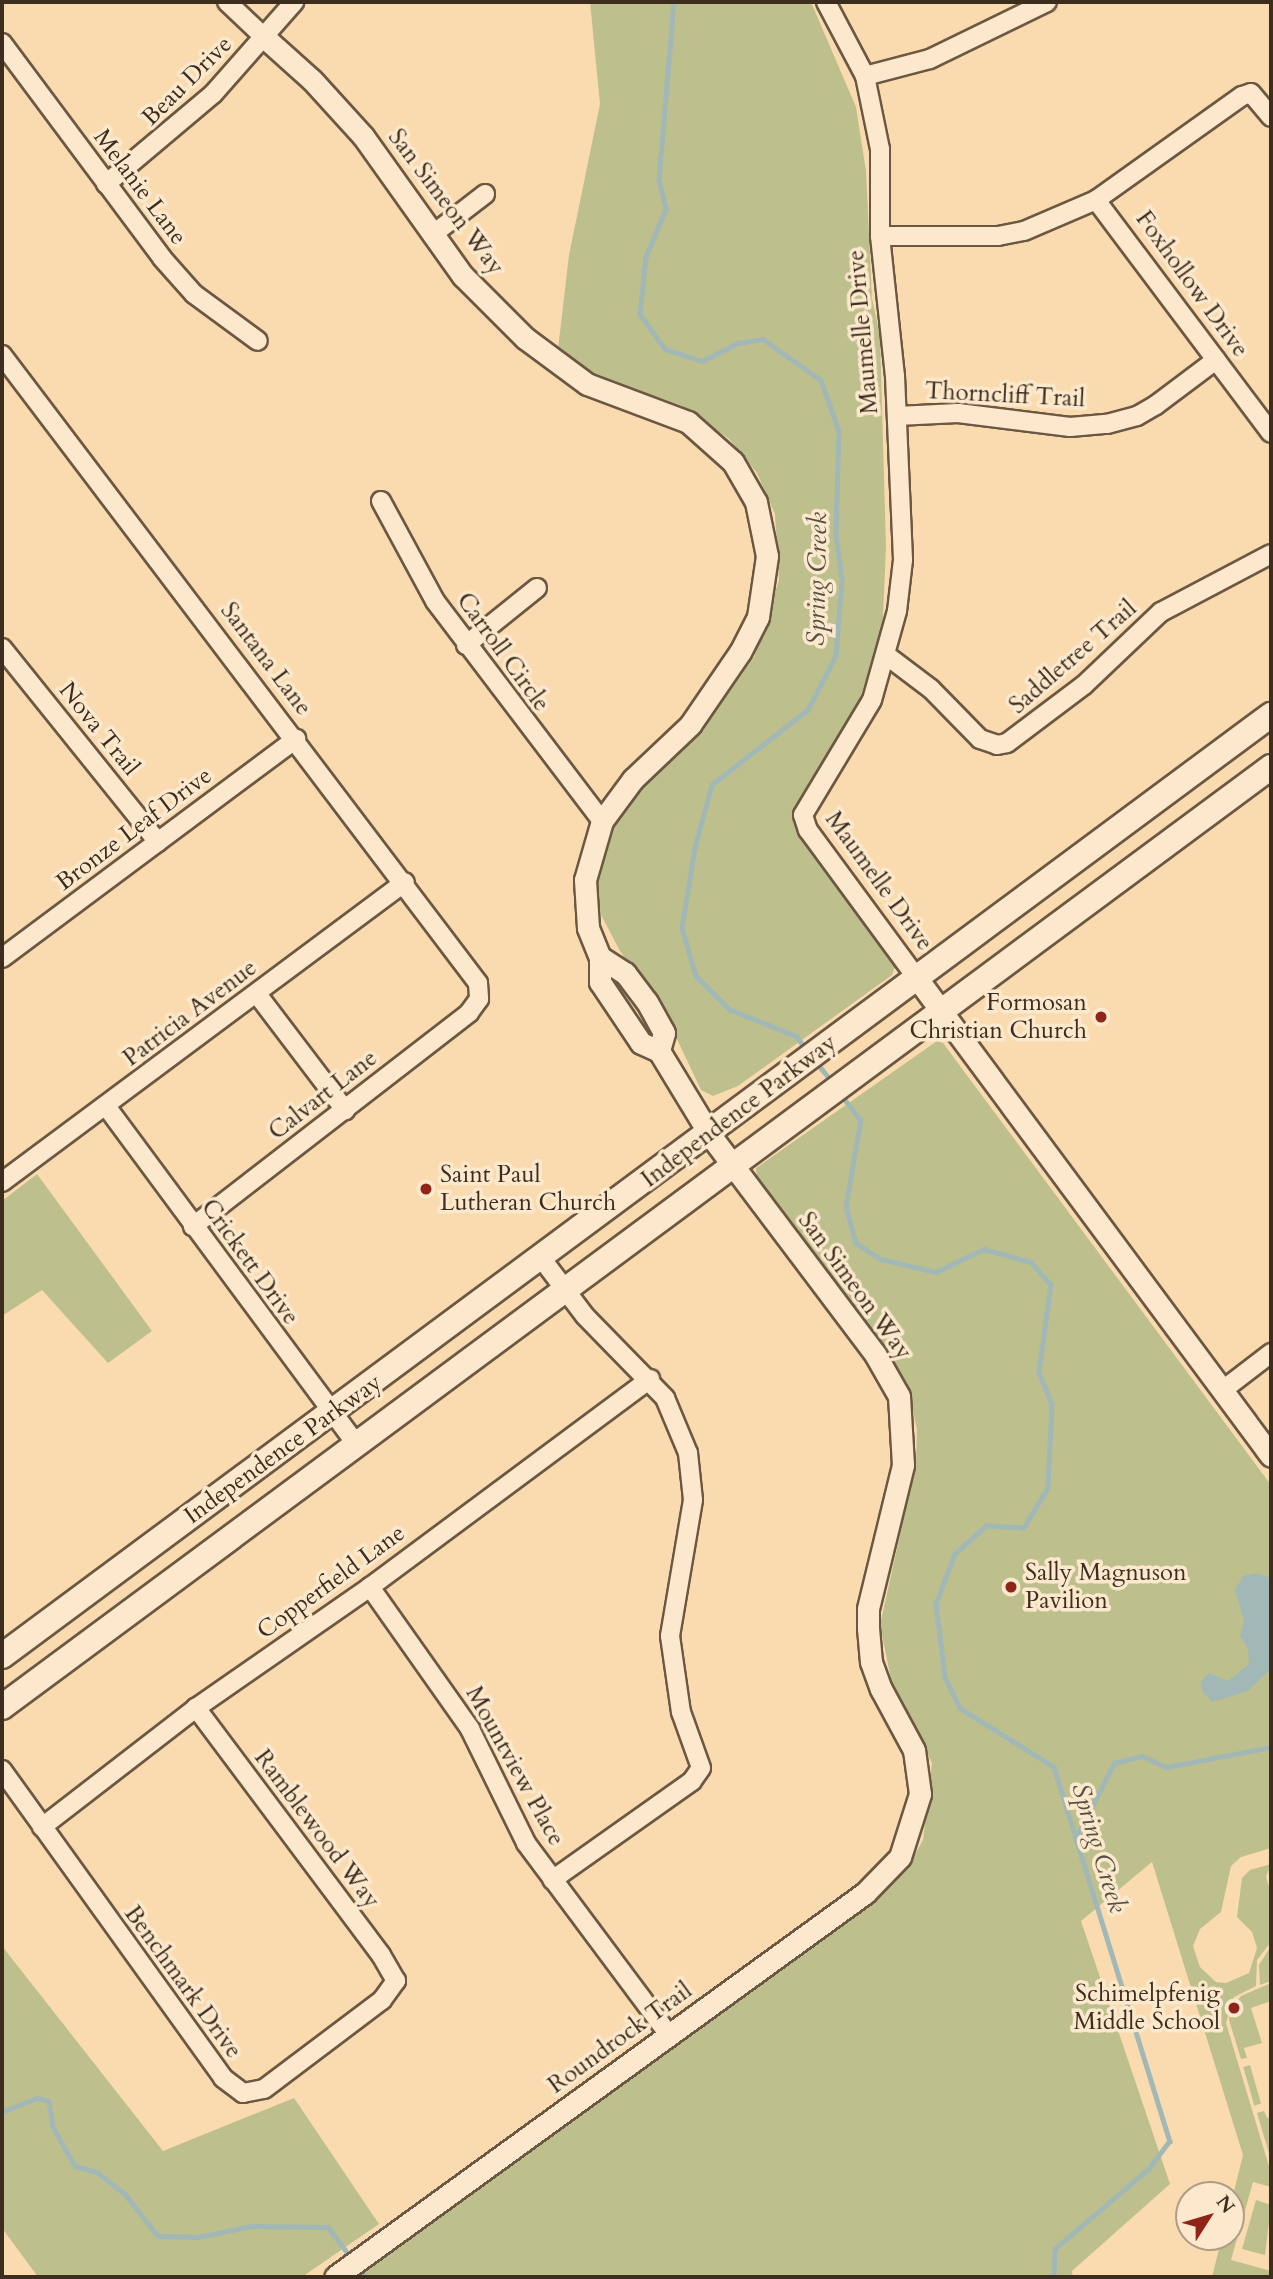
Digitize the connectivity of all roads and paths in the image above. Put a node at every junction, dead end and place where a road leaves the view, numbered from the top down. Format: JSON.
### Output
{"nodes":[{"id":1,"x":227,"y":2,"type":"edge"},
{"id":2,"x":294,"y":2,"type":"edge"},
{"id":3,"x":826,"y":2,"type":"edge"},
{"id":4,"x":1047,"y":2,"type":"edge"},
{"id":5,"x":264,"y":37,"type":"junction"},
{"id":6,"x":2,"y":43,"type":"edge"},
{"id":7,"x":865,"y":76,"type":"junction"},
{"id":8,"x":1271,"y":117,"type":"edge"},
{"id":9,"x":106,"y":184,"type":"junction"},
{"id":10,"x":485,"y":194,"type":"dead end"},
{"id":11,"x":1096,"y":200,"type":"junction"},
{"id":12,"x":432,"y":234,"type":"junction"},
{"id":13,"x":880,"y":236,"type":"junction"},
{"id":14,"x":258,"y":341,"type":"dead end"},
{"id":15,"x":2,"y":355,"type":"edge"},
{"id":16,"x":1216,"y":360,"type":"junction"},
{"id":17,"x":897,"y":416,"type":"junction"},
{"id":18,"x":1271,"y":433,"type":"edge"},
{"id":19,"x":380,"y":501,"type":"dead end"},
{"id":20,"x":1271,"y":554,"type":"edge"},
{"id":21,"x":537,"y":588,"type":"dead end"},
{"id":22,"x":466,"y":645,"type":"junction"},
{"id":23,"x":2,"y":648,"type":"edge"},
{"id":24,"x":886,"y":655,"type":"junction"},
{"id":25,"x":1271,"y":715,"type":"edge"},
{"id":26,"x":296,"y":739,"type":"junction"},
{"id":27,"x":1271,"y":767,"type":"edge"},
{"id":28,"x":602,"y":821,"type":"junction"},
{"id":29,"x":158,"y":842,"type":"junction"},
{"id":30,"x":405,"y":882,"type":"junction"},
{"id":31,"x":5,"y":948,"type":"edge"},
{"id":32,"x":916,"y":977,"type":"junction"},
{"id":33,"x":257,"y":994,"type":"junction"},
{"id":34,"x":479,"y":999,"type":"joint"},
{"id":35,"x":940,"y":1010,"type":"junction"},
{"id":36,"x":106,"y":1106,"type":"junction"},
{"id":37,"x":345,"y":1110,"type":"junction"},
{"id":38,"x":710,"y":1135,"type":"junction"},
{"id":39,"x":734,"y":1167,"type":"junction"},
{"id":40,"x":2,"y":1182,"type":"edge"},
{"id":41,"x":193,"y":1226,"type":"junction"},
{"id":42,"x":542,"y":1259,"type":"junction"},
{"id":43,"x":566,"y":1291,"type":"junction"},
{"id":44,"x":1271,"y":1353,"type":"edge"},
{"id":45,"x":650,"y":1379,"type":"junction"},
{"id":46,"x":1223,"y":1390,"type":"junction"},
{"id":47,"x":331,"y":1413,"type":"junction"},
{"id":48,"x":358,"y":1445,"type":"junction"},
{"id":49,"x":1271,"y":1456,"type":"edge"},
{"id":50,"x":370,"y":1587,"type":"junction"},
{"id":51,"x":88,"y":1592,"type":"junction"},
{"id":52,"x":112,"y":1626,"type":"junction"},
{"id":53,"x":2,"y":1656,"type":"edge"},
{"id":54,"x":2,"y":1707,"type":"edge"},
{"id":55,"x":196,"y":1708,"type":"junction"},
{"id":56,"x":2,"y":1770,"type":"edge"},
{"id":57,"x":914,"y":1823,"type":"joint"},
{"id":58,"x":42,"y":1828,"type":"junction"},
{"id":59,"x":552,"y":1880,"type":"junction"},
{"id":60,"x":396,"y":1981,"type":"joint"},
{"id":61,"x":669,"y":2035,"type":"junction"},
{"id":62,"x":335,"y":2277,"type":"edge"}],
"edges":[{"from":1,"to":5,"type":"street","name":"San Simeon Way"},
{"from":2,"to":5,"type":"street","name":"Beau Drive"},
{"from":3,"to":7,"type":"street","name":"Maumelle Drive"},
{"from":4,"to":7,"type":"street"},
{"from":5,"to":9,"type":"street","name":"Beau Drive"},
{"from":5,"to":12,"type":"street","name":"San Simeon Way"},
{"from":6,"to":9,"type":"street","name":"Melanie Lane"},
{"from":7,"to":13,"type":"street","name":"Maumelle Drive"},
{"from":8,"to":11,"type":"street"},
{"from":9,"to":14,"type":"street","name":"Melanie Lane"},
{"from":10,"to":12,"type":"street"},
{"from":11,"to":13,"type":"street"},
{"from":11,"to":16,"type":"street","name":"Foxhollow Drive"},
{"from":12,"to":28,"type":"street","name":"San Simeon Way"},
{"from":13,"to":17,"type":"street","name":"Maumelle Drive"},
{"from":15,"to":26,"type":"street","name":"Santana Lane"},
{"from":16,"to":17,"type":"street","name":"Thorncliff Trail"},
{"from":16,"to":18,"type":"street","name":"Foxhollow Drive"},
{"from":17,"to":24,"type":"street","name":"Maumelle Drive"},
{"from":19,"to":22,"type":"street","name":"Carroll Circle"},
{"from":20,"to":24,"type":"street","name":"Saddletree Trail"},
{"from":21,"to":22,"type":"street"},
{"from":22,"to":28,"type":"street","name":"Carroll Circle"},
{"from":23,"to":29,"type":"street","name":"Nova Trail"},
{"from":24,"to":32,"type":"street","name":"Maumelle Drive"},
{"from":25,"to":32,"type":"main road","name":"Independence Parkway"},
{"from":26,"to":29,"type":"street","name":"Bronze Leaf Drive"},
{"from":26,"to":30,"type":"street","name":"Santana Lane"},
{"from":27,"to":35,"type":"main road","name":"Independence Parkway"},
{"from":28,"to":38,"type":"street","name":"San Simeon Way"},
{"from":29,"to":31,"type":"street","name":"Bronze Leaf Drive"},
{"from":30,"to":33,"type":"street","name":"Patricia Avenue"},
{"from":30,"to":34,"type":"street","name":"Santana Lane"},
{"from":32,"to":35,"type":"street","name":"Maumelle Drive"},
{"from":32,"to":38,"type":"main road","name":"Independence Parkway"},
{"from":33,"to":36,"type":"street","name":"Patricia Avenue"},
{"from":33,"to":37,"type":"street"},
{"from":34,"to":37,"type":"street","name":"Calvart Lane"},
{"from":35,"to":39,"type":"main road","name":"Independence Parkway"},
{"from":35,"to":46,"type":"street","name":"Maumelle Drive"},
{"from":36,"to":40,"type":"street","name":"Patricia Avenue"},
{"from":36,"to":41,"type":"street","name":"Crickett Drive"},
{"from":37,"to":41,"type":"street","name":"Calvart Lane"},
{"from":38,"to":39,"type":"street","name":"San Simeon Way"},
{"from":38,"to":42,"type":"main road","name":"Independence Parkway"},
{"from":39,"to":43,"type":"main road","name":"Independence Parkway"},
{"from":39,"to":57,"type":"street","name":"San Simeon Way"},
{"from":41,"to":47,"type":"street","name":"Crickett Drive"},
{"from":42,"to":43,"type":"street"},
{"from":42,"to":47,"type":"main road","name":"Independence Parkway"},
{"from":43,"to":45,"type":"street"},
{"from":43,"to":48,"type":"main road","name":"Independence Parkway"},
{"from":44,"to":46,"type":"street"},
{"from":45,"to":50,"type":"street","name":"Copperfield Lane"},
{"from":45,"to":59,"type":"street"},
{"from":46,"to":49,"type":"street","name":"Maumelle Drive"},
{"from":47,"to":48,"type":"street","name":"Crickett Drive"},
{"from":47,"to":51,"type":"main road","name":"Independence Parkway"},
{"from":48,"to":52,"type":"main road","name":"Independence Parkway"},
{"from":50,"to":55,"type":"street","name":"Copperfield Lane"},
{"from":50,"to":59,"type":"street","name":"Mountview Place"},
{"from":51,"to":52,"type":"main road"},
{"from":51,"to":53,"type":"main road","name":"Independence Parkway"},
{"from":52,"to":54,"type":"main road","name":"Independence Parkway"},
{"from":55,"to":58,"type":"street","name":"Copperfield Lane"},
{"from":55,"to":60,"type":"street","name":"Ramblewood Way"},
{"from":56,"to":58,"type":"street","name":"Benchmark Drive"},
{"from":57,"to":61,"type":"street","name":"Roundrock Trail"},
{"from":58,"to":60,"type":"street","name":"Benchmark Drive"},
{"from":59,"to":61,"type":"street","name":"Mountview Place"},
{"from":61,"to":62,"type":"street","name":"Roundrock Trail"}]}
